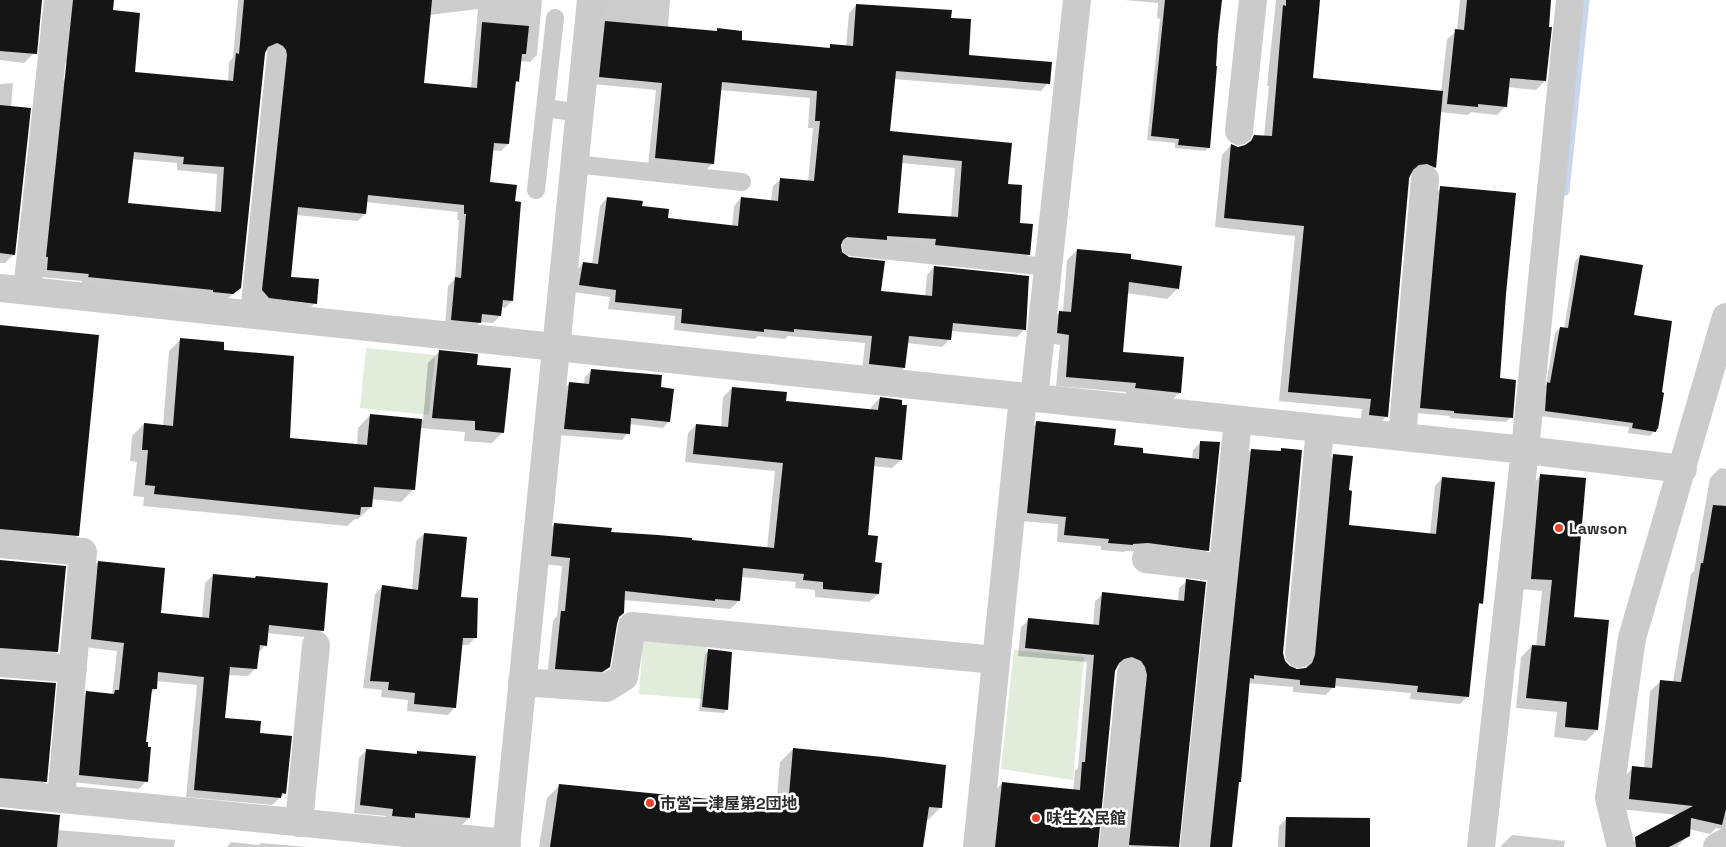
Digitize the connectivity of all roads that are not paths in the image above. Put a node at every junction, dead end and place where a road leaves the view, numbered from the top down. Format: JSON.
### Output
{"nodes":[{"id":1,"x":58,"y":0,"type":"edge"},
{"id":2,"x":591,"y":0,"type":"edge"},
{"id":3,"x":1077,"y":0,"type":"edge"},
{"id":4,"x":1253,"y":0,"type":"edge"},
{"id":5,"x":1570,"y":0,"type":"edge"},
{"id":6,"x":556,"y":18,"type":"dead end"},
{"id":7,"x":276,"y":54,"type":"dead end"},
{"id":8,"x":546,"y":108,"type":"junction"},
{"id":9,"x":580,"y":113,"type":"junction"},
{"id":10,"x":1239,"y":132,"type":"dead end"},
{"id":11,"x":575,"y":164,"type":"junction"},
{"id":12,"x":1425,"y":179,"type":"dead end"},
{"id":13,"x":742,"y":182,"type":"dead end"},
{"id":14,"x":536,"y":190,"type":"dead end"},
{"id":15,"x":851,"y":246,"type":"dead end"},
{"id":16,"x":1048,"y":267,"type":"junction"},
{"id":17,"x":0,"y":288,"type":"edge"},
{"id":18,"x":27,"y":291,"type":"junction"},
{"id":19,"x":248,"y":314,"type":"junction"},
{"id":20,"x":1726,"y":317,"type":"edge"},
{"id":21,"x":557,"y":346,"type":"junction"},
{"id":22,"x":1028,"y":398,"type":"junction"},
{"id":23,"x":1238,"y":420,"type":"junction"},
{"id":24,"x":1320,"y":429,"type":"junction"},
{"id":25,"x":1402,"y":437,"type":"junction"},
{"id":26,"x":1525,"y":450,"type":"junction"},
{"id":27,"x":1683,"y":469,"type":"junction"},
{"id":28,"x":0,"y":544,"type":"edge"},
{"id":29,"x":1146,"y":559,"type":"dead end"},
{"id":30,"x":1223,"y":568,"type":"junction"},
{"id":31,"x":316,"y":645,"type":"dead end"},
{"id":32,"x":1299,"y":654,"type":"dead end"},
{"id":33,"x":996,"y":660,"type":"junction"},
{"id":34,"x":0,"y":663,"type":"edge"},
{"id":35,"x":73,"y":669,"type":"junction"},
{"id":36,"x":1131,"y":673,"type":"dead end"},
{"id":37,"x":522,"y":682,"type":"junction"},
{"id":38,"x":0,"y":793,"type":"edge"},
{"id":39,"x":61,"y":799,"type":"junction"},
{"id":40,"x":300,"y":823,"type":"junction"},
{"id":41,"x":1726,"y":842,"type":"edge"},
{"id":42,"x":507,"y":845,"type":"edge"},
{"id":43,"x":977,"y":847,"type":"edge"},
{"id":44,"x":1113,"y":847,"type":"edge"},
{"id":45,"x":1194,"y":847,"type":"edge"},
{"id":46,"x":1482,"y":847,"type":"edge"},
{"id":47,"x":1621,"y":847,"type":"edge"},
{"id":48,"x":1717,"y":847,"type":"edge"}],
"edges":[{"from":1,"to":18,"type":"street"},
{"from":2,"to":9,"type":"street"},
{"from":3,"to":16,"type":"street"},
{"from":4,"to":10,"type":"street"},
{"from":5,"to":26,"type":"street"},
{"from":6,"to":8,"type":"lane"},
{"from":7,"to":19,"type":"lane"},
{"from":8,"to":9,"type":"lane"},
{"from":8,"to":14,"type":"lane"},
{"from":9,"to":11,"type":"street"},
{"from":11,"to":13,"type":"lane"},
{"from":11,"to":21,"type":"street"},
{"from":12,"to":25,"type":"street"},
{"from":15,"to":16,"type":"lane"},
{"from":16,"to":22,"type":"street"},
{"from":17,"to":18,"type":"street"},
{"from":18,"to":19,"type":"street"},
{"from":19,"to":21,"type":"street"},
{"from":20,"to":27,"type":"street"},
{"from":21,"to":22,"type":"street"},
{"from":21,"to":37,"type":"street"},
{"from":22,"to":23,"type":"street"},
{"from":22,"to":33,"type":"street"},
{"from":23,"to":24,"type":"street"},
{"from":23,"to":30,"type":"street"},
{"from":24,"to":25,"type":"street"},
{"from":24,"to":32,"type":"street"},
{"from":25,"to":26,"type":"street"},
{"from":26,"to":27,"type":"street"},
{"from":26,"to":46,"type":"street"},
{"from":27,"to":47,"type":"street"},
{"from":28,"to":35,"type":"street"},
{"from":29,"to":30,"type":"street"},
{"from":30,"to":45,"type":"street"},
{"from":31,"to":40,"type":"street"},
{"from":33,"to":37,"type":"street"},
{"from":33,"to":43,"type":"street"},
{"from":34,"to":35,"type":"street"},
{"from":35,"to":39,"type":"street"},
{"from":36,"to":44,"type":"street"},
{"from":37,"to":42,"type":"street"},
{"from":38,"to":39,"type":"street"},
{"from":39,"to":40,"type":"street"},
{"from":40,"to":42,"type":"street"},
{"from":41,"to":48,"type":"street"}]}
